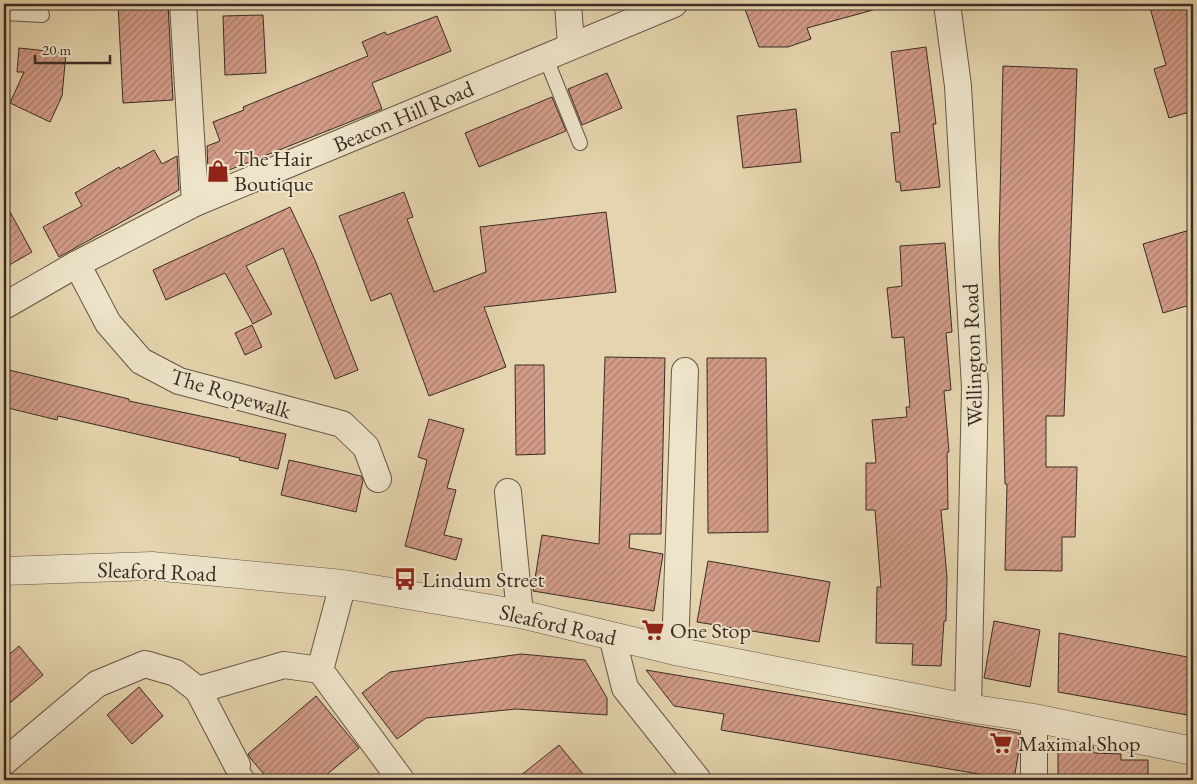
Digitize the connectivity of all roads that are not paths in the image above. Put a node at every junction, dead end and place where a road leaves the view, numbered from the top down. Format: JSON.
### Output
{"nodes":[{"id":1,"x":184,"y":4,"type":"edge"},
{"id":2,"x":568,"y":4,"type":"edge"},
{"id":3,"x":674,"y":4,"type":"edge"},
{"id":4,"x":947,"y":4,"type":"edge"},
{"id":5,"x":4,"y":13,"type":"edge"},
{"id":6,"x":42,"y":15,"type":"dead end"},
{"id":7,"x":572,"y":45,"type":"junction"},
{"id":8,"x":545,"y":56,"type":"junction"},
{"id":9,"x":580,"y":143,"type":"dead end"},
{"id":10,"x":195,"y":203,"type":"junction"},
{"id":11,"x":77,"y":264,"type":"junction"},
{"id":12,"x":4,"y":306,"type":"edge"},
{"id":13,"x":685,"y":371,"type":"dead end"},
{"id":14,"x":378,"y":479,"type":"dead end"},
{"id":15,"x":508,"y":492,"type":"dead end"},
{"id":16,"x":4,"y":571,"type":"edge"},
{"id":17,"x":343,"y":584,"type":"junction"},
{"id":18,"x":520,"y":614,"type":"junction"},
{"id":19,"x":612,"y":636,"type":"junction"},
{"id":20,"x":675,"y":651,"type":"junction"},
{"id":21,"x":320,"y":670,"type":"junction"},
{"id":22,"x":198,"y":690,"type":"junction"},
{"id":23,"x":968,"y":708,"type":"junction"},
{"id":24,"x":1034,"y":718,"type":"junction"},
{"id":25,"x":1193,"y":751,"type":"edge"},
{"id":26,"x":4,"y":762,"type":"edge"},
{"id":27,"x":243,"y":773,"type":"edge"},
{"id":28,"x":401,"y":780,"type":"edge"},
{"id":29,"x":698,"y":780,"type":"edge"},
{"id":30,"x":1034,"y":780,"type":"edge"}],
"edges":[{"from":1,"to":10,"type":"street"},
{"from":2,"to":7,"type":"street"},
{"from":3,"to":7,"type":"street","name":"Beacon Hill Road"},
{"from":4,"to":23,"type":"street","name":"Wellington Road"},
{"from":5,"to":6,"type":"lane"},
{"from":7,"to":8,"type":"street","name":"Beacon Hill Road"},
{"from":8,"to":9,"type":"lane"},
{"from":8,"to":10,"type":"street","name":"Beacon Hill Road"},
{"from":10,"to":11,"type":"street","name":"Beacon Hill Road"},
{"from":11,"to":12,"type":"street","name":"Beacon Hill Road"},
{"from":11,"to":14,"type":"street","name":"The Ropewalk"},
{"from":13,"to":20,"type":"street"},
{"from":15,"to":18,"type":"street"},
{"from":16,"to":17,"type":"street","name":"Sleaford Road"},
{"from":17,"to":18,"type":"street","name":"Sleaford Road"},
{"from":17,"to":21,"type":"street"},
{"from":18,"to":19,"type":"street","name":"Sleaford Road"},
{"from":19,"to":20,"type":"street","name":"Sleaford Road"},
{"from":19,"to":29,"type":"street"},
{"from":20,"to":23,"type":"street","name":"Sleaford Road"},
{"from":21,"to":22,"type":"street"},
{"from":21,"to":28,"type":"street"},
{"from":22,"to":26,"type":"street"},
{"from":22,"to":27,"type":"street"},
{"from":23,"to":24,"type":"street","name":"Sleaford Road"},
{"from":24,"to":25,"type":"street","name":"Sleaford Road"},
{"from":24,"to":30,"type":"street"}]}
